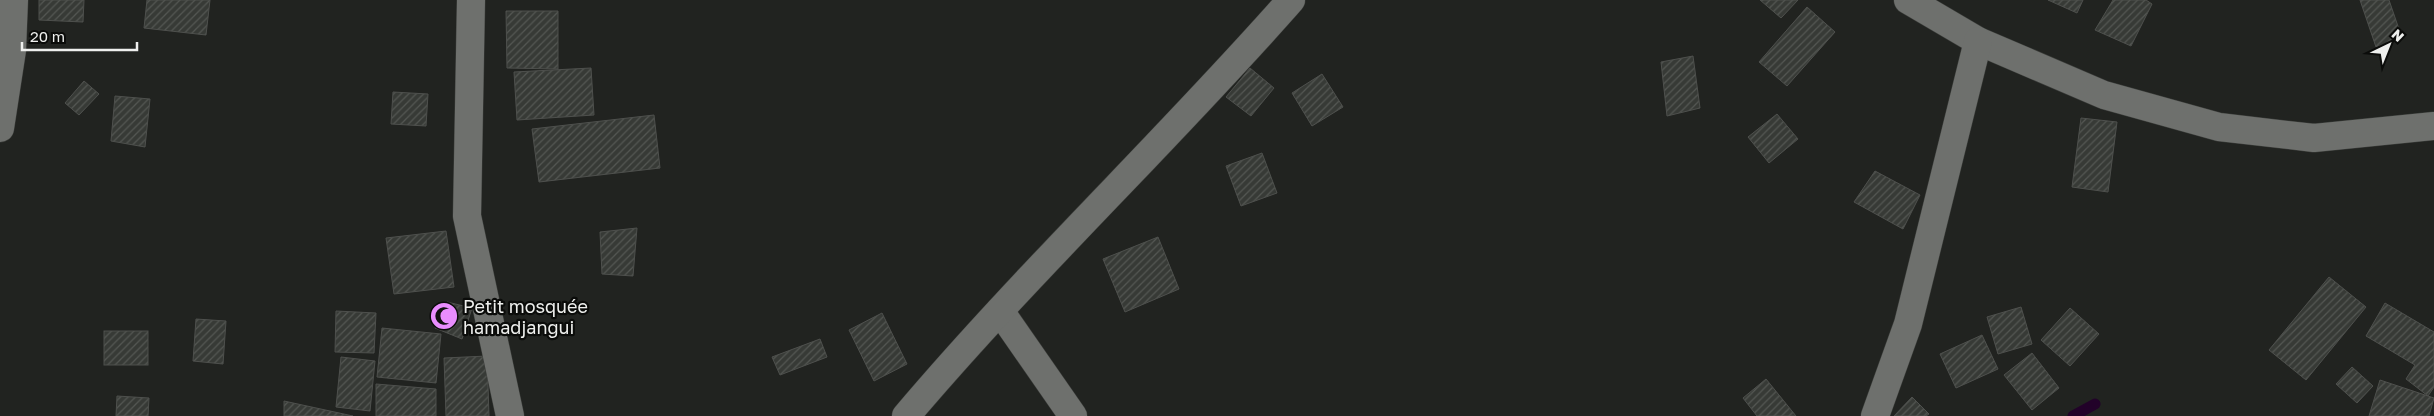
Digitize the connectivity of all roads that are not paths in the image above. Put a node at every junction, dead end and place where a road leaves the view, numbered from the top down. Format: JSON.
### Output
{"nodes":[{"id":1,"x":14,"y":0,"type":"edge"},
{"id":2,"x":471,"y":0,"type":"edge"},
{"id":3,"x":1291,"y":0,"type":"edge"},
{"id":4,"x":1908,"y":0,"type":"edge"},
{"id":5,"x":1978,"y":41,"type":"junction"},
{"id":6,"x":2434,"y":126,"type":"edge"},
{"id":7,"x":0,"y":128,"type":"edge"},
{"id":8,"x":1000,"y":311,"type":"junction"},
{"id":9,"x":510,"y":416,"type":"edge"},
{"id":10,"x":906,"y":416,"type":"edge"},
{"id":11,"x":1073,"y":416,"type":"edge"},
{"id":12,"x":1875,"y":416,"type":"edge"}],
"edges":[{"from":1,"to":7,"type":"street"},
{"from":2,"to":9,"type":"street"},
{"from":3,"to":8,"type":"street"},
{"from":4,"to":5,"type":"street"},
{"from":5,"to":6,"type":"street"},
{"from":5,"to":12,"type":"street"},
{"from":8,"to":10,"type":"street"},
{"from":8,"to":11,"type":"street"}]}
